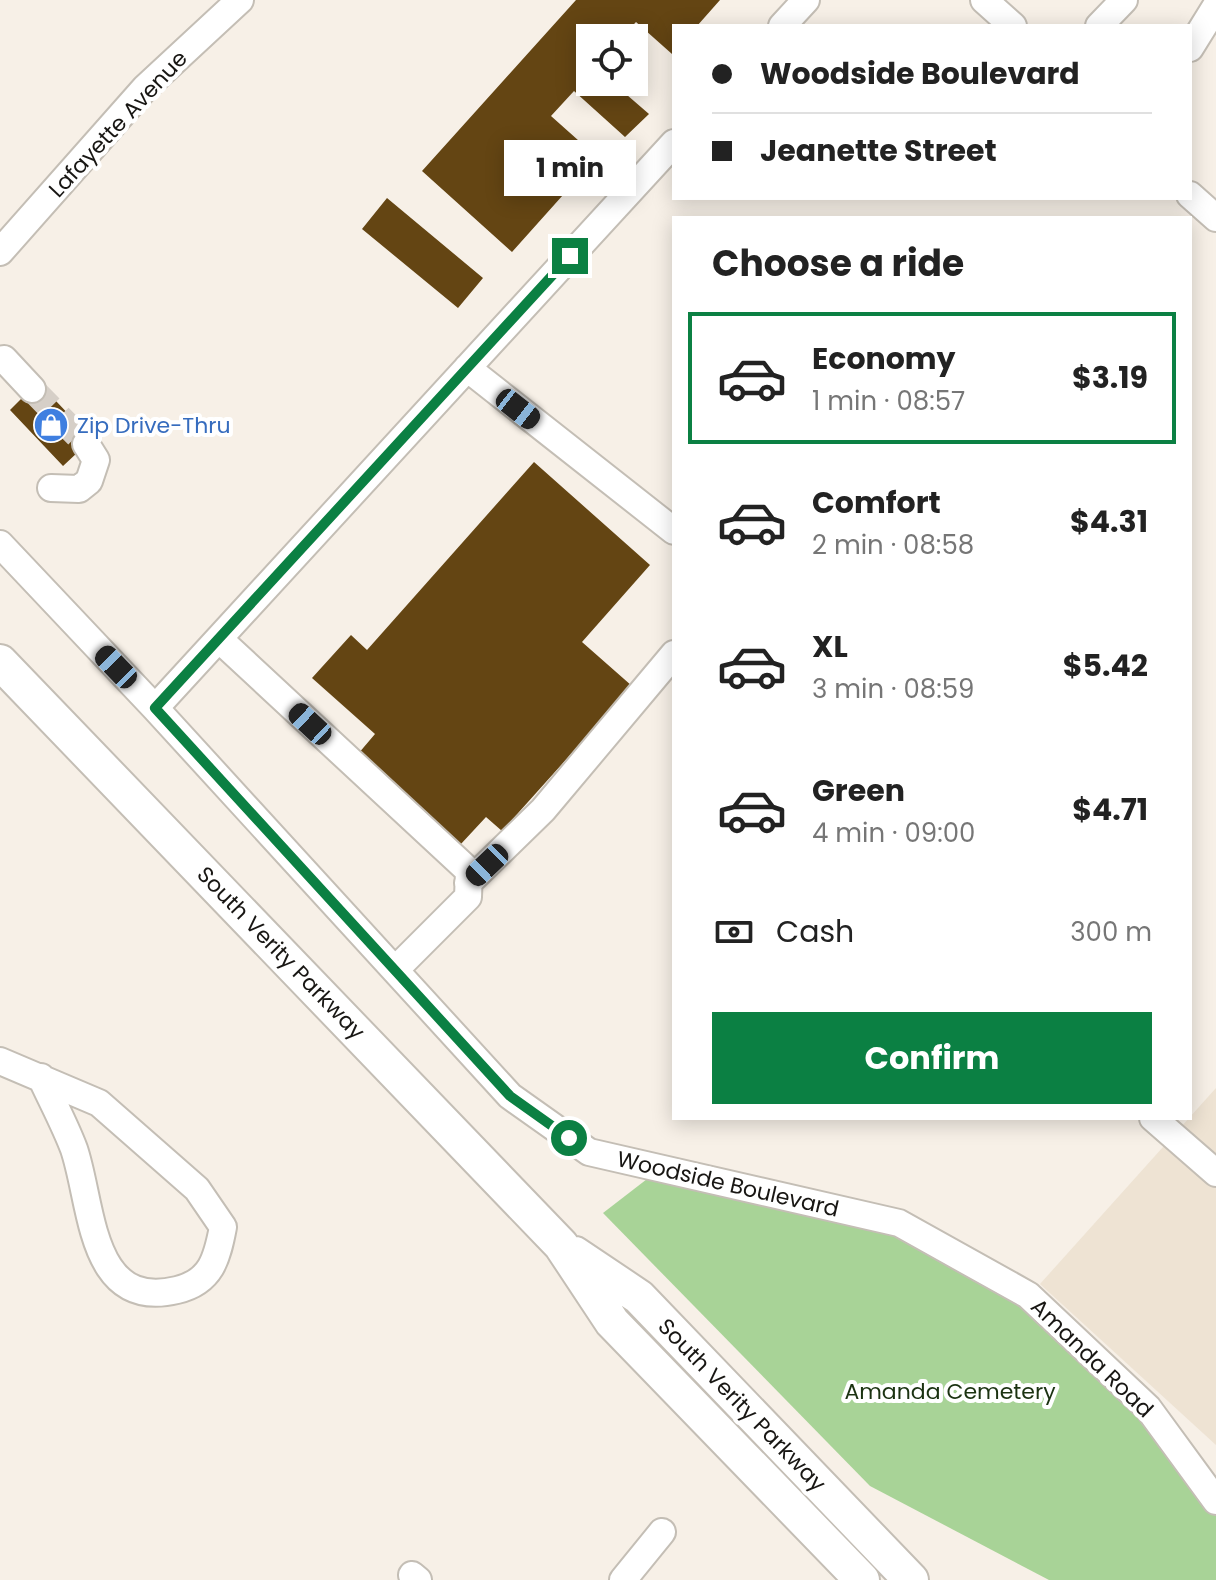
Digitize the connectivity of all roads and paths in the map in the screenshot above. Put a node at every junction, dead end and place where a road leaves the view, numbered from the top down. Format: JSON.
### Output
{"nodes":[{"id":1,"x":240,"y":0,"type":"edge"},
{"id":2,"x":806,"y":0,"type":"edge"},
{"id":3,"x":984,"y":0,"type":"edge"},
{"id":4,"x":1124,"y":0,"type":"edge"},
{"id":5,"x":1216,"y":6,"type":"edge"},
{"id":6,"x":784,"y":24,"type":"edge"},
{"id":7,"x":1011,"y":24,"type":"edge"},
{"id":8,"x":1101,"y":24,"type":"edge"},
{"id":9,"x":1192,"y":45,"type":"edge"},
{"id":10,"x":672,"y":145,"type":"edge"},
{"id":11,"x":1192,"y":197,"type":"edge"},
{"id":12,"x":1216,"y":218,"type":"edge"},
{"id":13,"x":0,"y":252,"type":"edge"},
{"id":14,"x":4,"y":359,"type":"dead end"},
{"id":15,"x":467,"y":368,"type":"junction"},
{"id":16,"x":32,"y":389,"type":"tunnel mouth"},
{"id":17,"x":86,"y":444,"type":"tunnel mouth"},
{"id":18,"x":51,"y":488,"type":"dead end"},
{"id":19,"x":672,"y":529,"type":"edge"},
{"id":20,"x":0,"y":544,"type":"edge"},
{"id":21,"x":219,"y":639,"type":"junction"},
{"id":22,"x":672,"y":656,"type":"edge"},
{"id":23,"x":0,"y":662,"type":"edge"},
{"id":24,"x":155,"y":708,"type":"junction"},
{"id":25,"x":468,"y":883,"type":"junction"},
{"id":26,"x":395,"y":970,"type":"junction"},
{"id":27,"x":0,"y":1061,"type":"edge"},
{"id":28,"x":41,"y":1077,"type":"junction"},
{"id":29,"x":1155,"y":1120,"type":"edge"},
{"id":30,"x":1216,"y":1173,"type":"edge"},
{"id":31,"x":899,"y":1223,"type":"joint"},
{"id":32,"x":561,"y":1245,"type":"junction"},
{"id":33,"x":1216,"y":1501,"type":"edge"},
{"id":34,"x":662,"y":1532,"type":"dead end"},
{"id":35,"x":623,"y":1580,"type":"edge"},
{"id":36,"x":862,"y":1580,"type":"edge"},
{"id":37,"x":911,"y":1580,"type":"edge"}],
"edges":[{"from":1,"to":13,"type":"street","name":"Lafayette Avenue"},
{"from":2,"to":6,"type":"street"},
{"from":3,"to":7,"type":"street"},
{"from":4,"to":8,"type":"street"},
{"from":5,"to":9,"type":"street"},
{"from":10,"to":15,"type":"street"},
{"from":11,"to":12,"type":"street"},
{"from":14,"to":16,"type":"street"},
{"from":15,"to":19,"type":"street"},
{"from":15,"to":21,"type":"street"},
{"from":17,"to":18,"type":"street"},
{"from":20,"to":24,"type":"street","name":"Woodside Boulevard"},
{"from":21,"to":24,"type":"street"},
{"from":21,"to":25,"type":"street"},
{"from":22,"to":25,"type":"street"},
{"from":23,"to":32,"type":"main road","name":"South Verity Parkway"},
{"from":24,"to":26,"type":"street","name":"Woodside Boulevard"},
{"from":25,"to":26,"type":"street"},
{"from":26,"to":31,"type":"street","name":"Woodside Boulevard"},
{"from":27,"to":28,"type":"street"},
{"from":28,"to":28,"type":"street"},
{"from":29,"to":30,"type":"street"},
{"from":31,"to":33,"type":"street","name":"Amanda Road"},
{"from":32,"to":36,"type":"main road","name":"South Verity Parkway"},
{"from":32,"to":37,"type":"main road","name":"South Verity Parkway"},
{"from":34,"to":35,"type":"street"}]}
